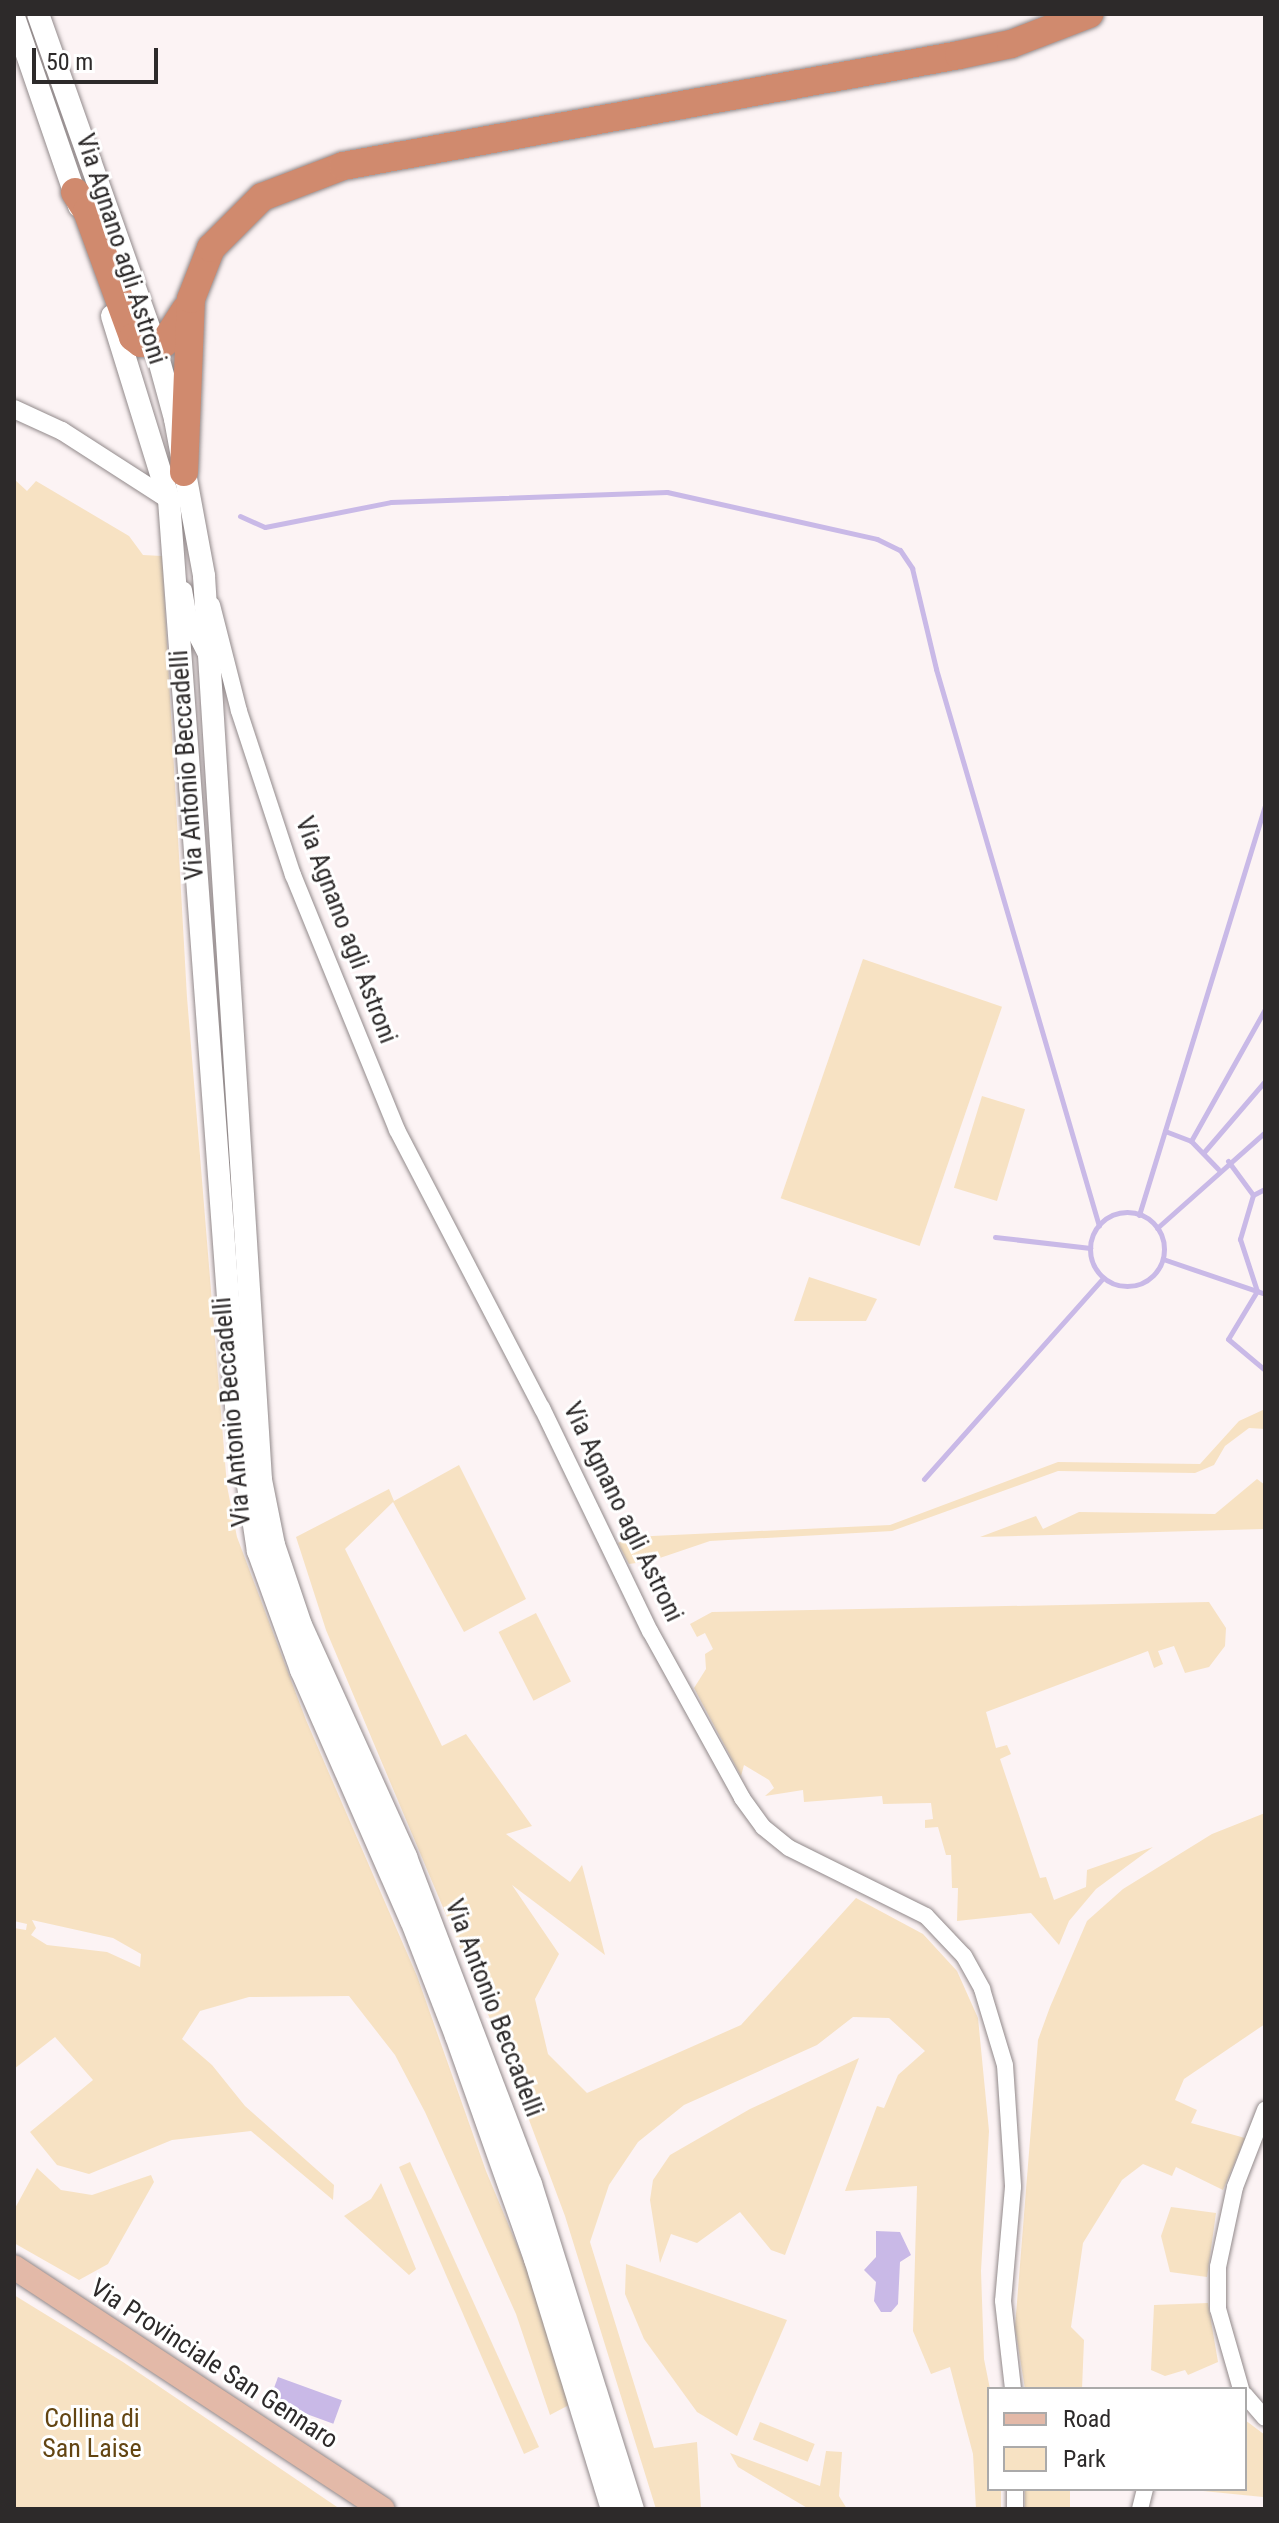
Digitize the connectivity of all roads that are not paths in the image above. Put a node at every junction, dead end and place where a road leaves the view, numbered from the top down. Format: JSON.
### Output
{"nodes":[{"id":1,"x":38,"y":14,"type":"edge"},
{"id":2,"x":1089,"y":14,"type":"edge"},
{"id":3,"x":14,"y":17,"type":"edge"},
{"id":4,"x":75,"y":192,"type":"junction"},
{"id":5,"x":191,"y":299,"type":"junction"},
{"id":6,"x":155,"y":346,"type":"junction"},
{"id":7,"x":14,"y":409,"type":"edge"},
{"id":8,"x":154,"y":442,"type":"junction"},
{"id":9,"x":122,"y":470,"type":"junction"},
{"id":10,"x":182,"y":489,"type":"junction"},
{"id":11,"x":175,"y":565,"type":"junction"},
{"id":12,"x":204,"y":576,"type":"junction"},
{"id":13,"x":208,"y":658,"type":"junction"},
{"id":14,"x":239,"y":711,"type":"junction"},
{"id":15,"x":1265,"y":2110,"type":"edge"},
{"id":16,"x":14,"y":2267,"type":"edge"},
{"id":17,"x":1013,"y":2387,"type":"edge"},
{"id":18,"x":1240,"y":2387,"type":"edge"},
{"id":19,"x":1247,"y":2397,"type":"edge"},
{"id":20,"x":1265,"y":2418,"type":"edge"},
{"id":21,"x":607,"y":2459,"type":"junction"},
{"id":22,"x":383,"y":2509,"type":"edge"},
{"id":23,"x":612,"y":2509,"type":"edge"},
{"id":24,"x":633,"y":2509,"type":"edge"}],
"edges":[{"from":1,"to":6,"type":"main road","name":"Via Agnano agli Astroni"},
{"from":2,"to":5,"type":"highway"},
{"from":3,"to":4,"type":"main road","name":"Via Agnano agli Astroni"},
{"from":4,"to":6,"type":"highway"},
{"from":4,"to":8,"type":"main road","name":"Via Agnano agli Astroni"},
{"from":5,"to":6,"type":"highway"},
{"from":5,"to":10,"type":"highway"},
{"from":6,"to":10,"type":"main road","name":"Via Agnano agli Astroni"},
{"from":7,"to":9,"type":"street"},
{"from":8,"to":9,"type":"street"},
{"from":8,"to":10,"type":"main road","name":"Via Agnano agli Astroni"},
{"from":9,"to":10,"type":"street"},
{"from":10,"to":11,"type":"main road","name":"Via Antonio Beccadelli"},
{"from":10,"to":12,"type":"main road","name":"Via Antonio Beccadelli"},
{"from":11,"to":13,"type":"street"},
{"from":11,"to":21,"type":"main road","name":"Via Antonio Beccadelli"},
{"from":12,"to":13,"type":"main road","name":"Via Antonio Beccadelli"},
{"from":12,"to":14,"type":"street","name":"Via Agnano agli Astroni"},
{"from":13,"to":14,"type":"street"},
{"from":13,"to":21,"type":"main road","name":"Via Antonio Beccadelli"},
{"from":14,"to":17,"type":"street","name":"Via Agnano agli Astroni"},
{"from":15,"to":18,"type":"street"},
{"from":16,"to":22,"type":"main road","name":"Via Provinciale San Gennaro"},
{"from":19,"to":20,"type":"street"},
{"from":21,"to":23,"type":"main road","name":"Via Antonio Beccadelli"},
{"from":21,"to":24,"type":"main road","name":"Via Antonio Beccadelli"}]}
